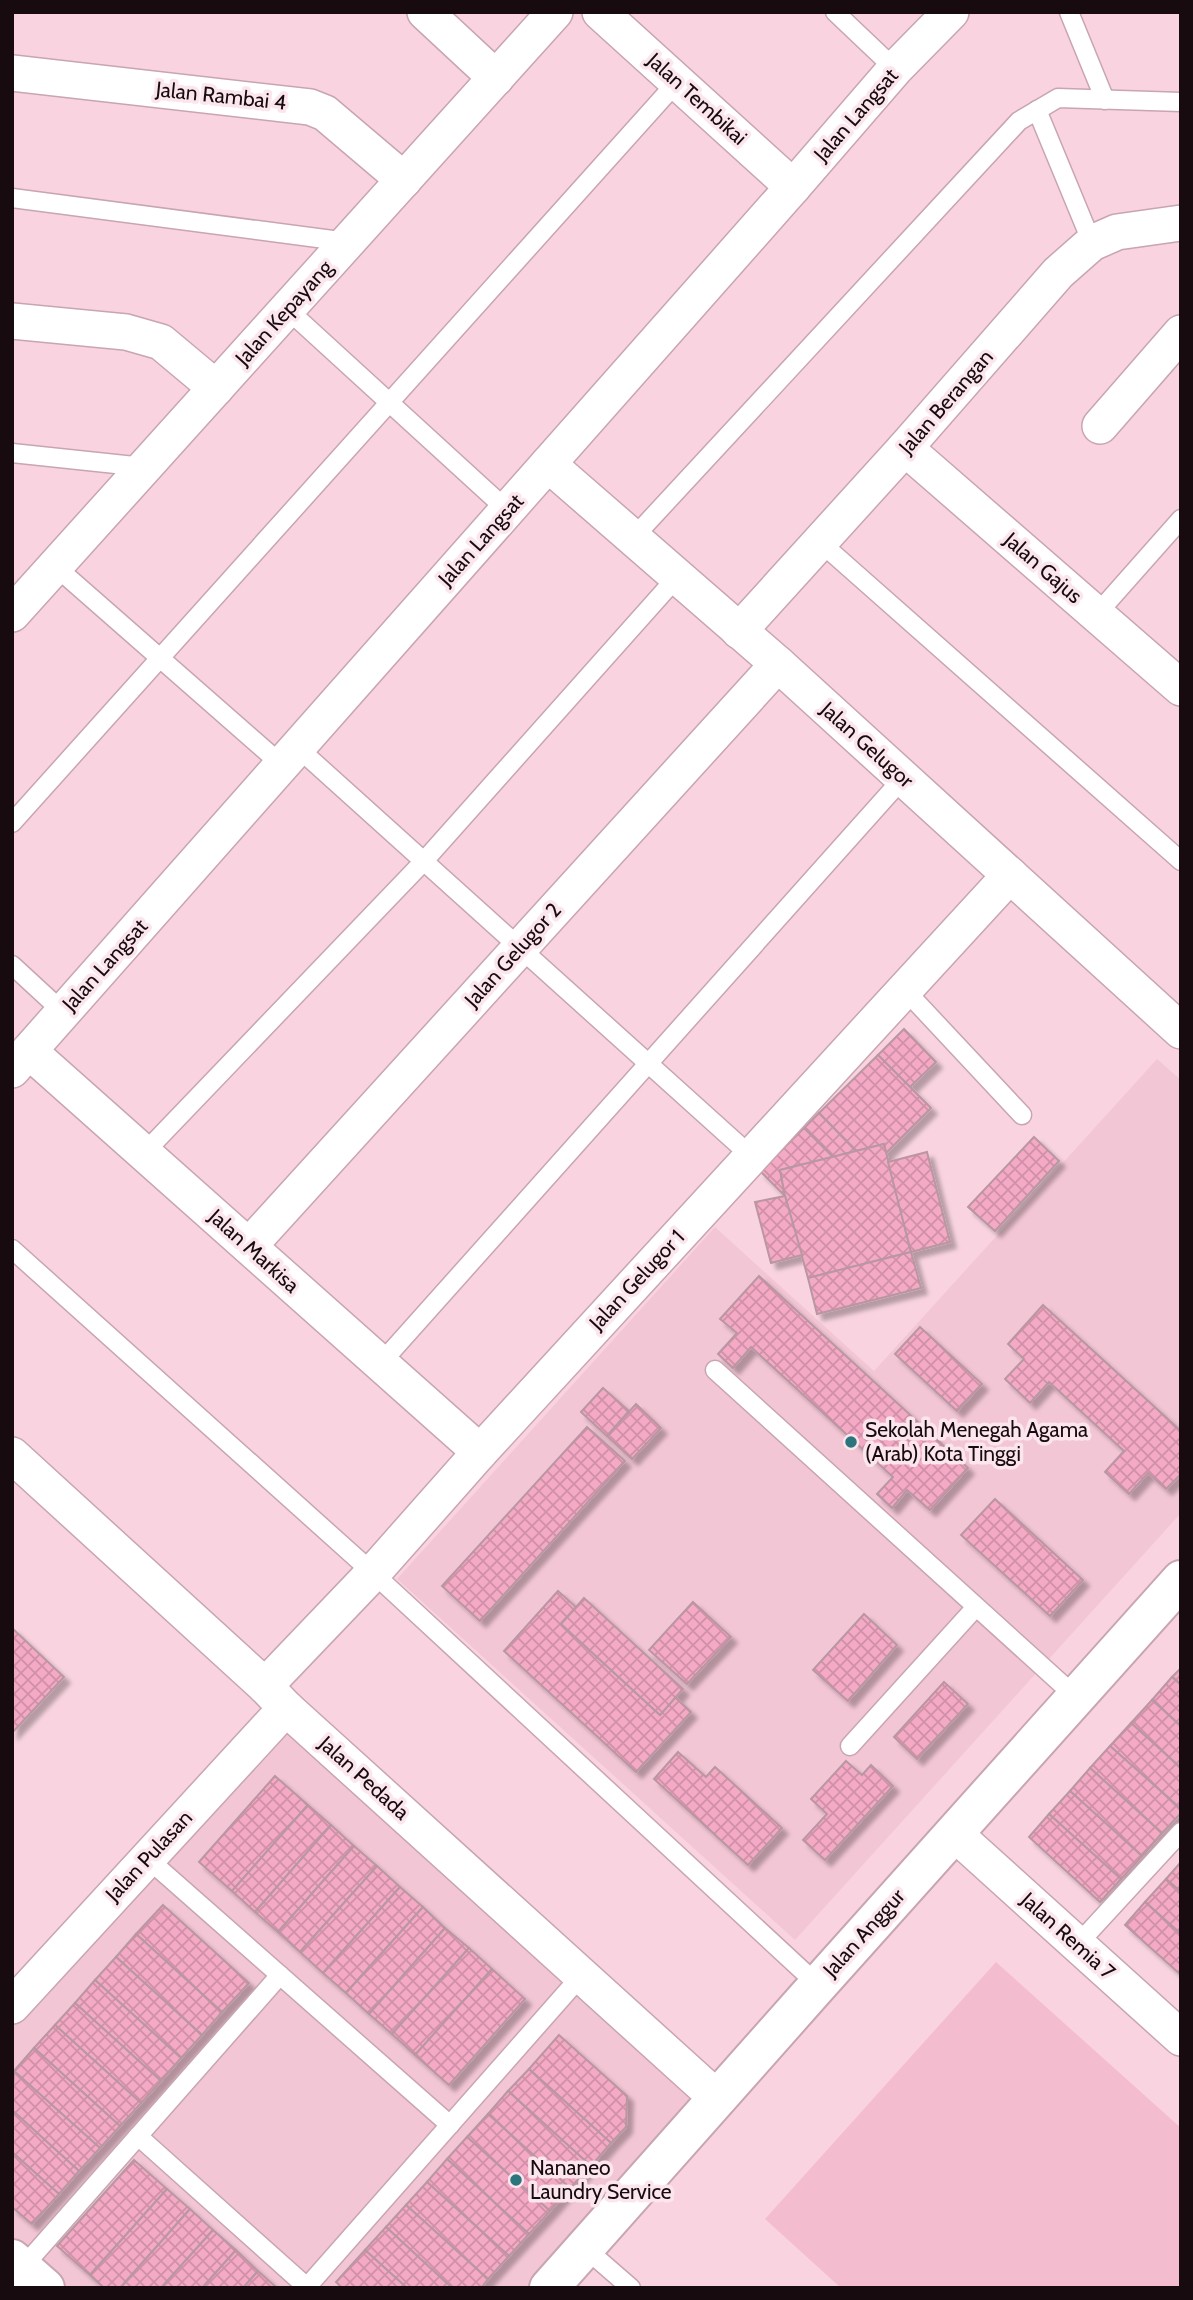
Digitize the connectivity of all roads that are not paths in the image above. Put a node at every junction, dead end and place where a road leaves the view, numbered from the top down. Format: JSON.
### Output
{"nodes":[{"id":1,"x":425,"y":12,"type":"edge"},
{"id":2,"x":555,"y":12,"type":"edge"},
{"id":3,"x":600,"y":12,"type":"edge"},
{"id":4,"x":835,"y":12,"type":"edge"},
{"id":5,"x":951,"y":12,"type":"edge"},
{"id":6,"x":1069,"y":12,"type":"edge"},
{"id":7,"x":895,"y":69,"type":"junction"},
{"id":8,"x":12,"y":73,"type":"edge"},
{"id":9,"x":496,"y":78,"type":"junction"},
{"id":10,"x":677,"y":82,"type":"junction"},
{"id":11,"x":1105,"y":100,"type":"junction"},
{"id":12,"x":1181,"y":102,"type":"edge"},
{"id":13,"x":1037,"y":110,"type":"junction"},
{"id":14,"x":404,"y":180,"type":"junction"},
{"id":15,"x":793,"y":187,"type":"junction"},
{"id":16,"x":12,"y":198,"type":"edge"},
{"id":17,"x":1181,"y":223,"type":"edge"},
{"id":18,"x":348,"y":242,"type":"junction"},
{"id":19,"x":1092,"y":243,"type":"junction"},
{"id":20,"x":287,"y":309,"type":"junction"},
{"id":21,"x":12,"y":321,"type":"edge"},
{"id":22,"x":1181,"y":334,"type":"edge"},
{"id":23,"x":216,"y":388,"type":"junction"},
{"id":24,"x":390,"y":402,"type":"junction"},
{"id":25,"x":1100,"y":426,"type":"dead end"},
{"id":26,"x":905,"y":449,"type":"junction"},
{"id":27,"x":12,"y":453,"type":"edge"},
{"id":28,"x":548,"y":464,"type":"junction"},
{"id":29,"x":144,"y":467,"type":"junction"},
{"id":30,"x":508,"y":510,"type":"junction"},
{"id":31,"x":1181,"y":519,"type":"edge"},
{"id":32,"x":633,"y":538,"type":"junction"},
{"id":33,"x":820,"y":542,"type":"junction"},
{"id":34,"x":677,"y":577,"type":"junction"},
{"id":35,"x":28,"y":588,"type":"edge"},
{"id":36,"x":1096,"y":615,"type":"junction"},
{"id":37,"x":739,"y":631,"type":"junction"},
{"id":38,"x":160,"y":658,"type":"junction"},
{"id":39,"x":778,"y":664,"type":"junction"},
{"id":40,"x":1181,"y":688,"type":"edge"},
{"id":41,"x":290,"y":756,"type":"junction"},
{"id":42,"x":904,"y":777,"type":"junction"},
{"id":43,"x":12,"y":823,"type":"edge"},
{"id":44,"x":1181,"y":861,"type":"edge"},
{"id":45,"x":424,"y":862,"type":"junction"},
{"id":46,"x":1010,"y":875,"type":"junction"},
{"id":47,"x":519,"y":949,"type":"junction"},
{"id":48,"x":12,"y":965,"type":"edge"},
{"id":49,"x":905,"y":990,"type":"junction"},
{"id":50,"x":63,"y":1012,"type":"junction"},
{"id":51,"x":1181,"y":1031,"type":"edge"},
{"id":52,"x":21,"y":1060,"type":"edge"},
{"id":53,"x":649,"y":1063,"type":"junction"},
{"id":54,"x":1022,"y":1115,"type":"dead end"},
{"id":55,"x":144,"y":1153,"type":"junction"},
{"id":56,"x":751,"y":1156,"type":"junction"},
{"id":57,"x":248,"y":1246,"type":"junction"},
{"id":58,"x":12,"y":1249,"type":"edge"},
{"id":59,"x":381,"y":1363,"type":"junction"},
{"id":60,"x":715,"y":1370,"type":"dead end"},
{"id":61,"x":480,"y":1452,"type":"junction"},
{"id":62,"x":12,"y":1455,"type":"edge"},
{"id":63,"x":373,"y":1573,"type":"junction"},
{"id":64,"x":1181,"y":1580,"type":"edge"},
{"id":65,"x":976,"y":1607,"type":"junction"},
{"id":66,"x":276,"y":1697,"type":"junction"},
{"id":67,"x":1076,"y":1697,"type":"junction"},
{"id":68,"x":850,"y":1746,"type":"dead end"},
{"id":69,"x":1181,"y":1832,"type":"edge"},
{"id":70,"x":955,"y":1834,"type":"junction"},
{"id":71,"x":147,"y":1858,"type":"junction"},
{"id":72,"x":1077,"y":1945,"type":"junction"},
{"id":73,"x":280,"y":1975,"type":"junction"},
{"id":74,"x":582,"y":1976,"type":"junction"},
{"id":75,"x":818,"y":1984,"type":"junction"},
{"id":76,"x":12,"y":2006,"type":"edge"},
{"id":77,"x":1181,"y":2038,"type":"edge"},
{"id":78,"x":718,"y":2099,"type":"junction"},
{"id":79,"x":450,"y":2125,"type":"junction"},
{"id":80,"x":138,"y":2136,"type":"junction"},
{"id":81,"x":585,"y":2248,"type":"junction"},
{"id":82,"x":27,"y":2271,"type":"edge"},
{"id":83,"x":308,"y":2287,"type":"edge"},
{"id":84,"x":549,"y":2288,"type":"edge"},
{"id":85,"x":631,"y":2288,"type":"edge"}],
"edges":[{"from":1,"to":9,"type":"street"},
{"from":2,"to":9,"type":"street","name":"Jalan Kepayang"},
{"from":3,"to":10,"type":"street","name":"Jalan Tembikai"},
{"from":4,"to":7,"type":"lane"},
{"from":5,"to":7,"type":"street","name":"Jalan Langsat"},
{"from":6,"to":11,"type":"lane"},
{"from":7,"to":15,"type":"street","name":"Jalan Langsat"},
{"from":8,"to":14,"type":"street","name":"Jalan Rambai 4"},
{"from":9,"to":14,"type":"street","name":"Jalan Kepayang"},
{"from":10,"to":15,"type":"street","name":"Jalan Tembikai"},
{"from":10,"to":24,"type":"lane"},
{"from":11,"to":12,"type":"lane"},
{"from":11,"to":13,"type":"lane"},
{"from":13,"to":19,"type":"lane"},
{"from":13,"to":32,"type":"lane"},
{"from":14,"to":18,"type":"street","name":"Jalan Kepayang"},
{"from":15,"to":28,"type":"street","name":"Jalan Langsat"},
{"from":16,"to":18,"type":"lane"},
{"from":17,"to":19,"type":"street","name":"Jalan Berangan"},
{"from":18,"to":20,"type":"street","name":"Jalan Kepayang"},
{"from":19,"to":26,"type":"street","name":"Jalan Berangan"},
{"from":20,"to":23,"type":"street","name":"Jalan Kepayang"},
{"from":20,"to":24,"type":"lane"},
{"from":21,"to":23,"type":"street"},
{"from":22,"to":25,"type":"street"},
{"from":23,"to":29,"type":"street","name":"Jalan Kepayang"},
{"from":24,"to":30,"type":"lane"},
{"from":24,"to":38,"type":"lane"},
{"from":26,"to":33,"type":"street","name":"Jalan Berangan"},
{"from":26,"to":36,"type":"street","name":"Jalan Gajus"},
{"from":27,"to":29,"type":"lane"},
{"from":28,"to":30,"type":"street","name":"Jalan Langsat"},
{"from":28,"to":32,"type":"street","name":"Jalan Gelugor"},
{"from":29,"to":35,"type":"street","name":"Jalan Kepayang"},
{"from":30,"to":41,"type":"street","name":"Jalan Langsat"},
{"from":31,"to":36,"type":"lane"},
{"from":32,"to":34,"type":"street","name":"Jalan Gelugor"},
{"from":33,"to":37,"type":"street","name":"Jalan Berangan"},
{"from":33,"to":44,"type":"lane"},
{"from":34,"to":37,"type":"street","name":"Jalan Gelugor"},
{"from":34,"to":45,"type":"lane"},
{"from":35,"to":38,"type":"lane"},
{"from":36,"to":40,"type":"street","name":"Jalan Gajus"},
{"from":37,"to":39,"type":"street","name":"Jalan Gelugor"},
{"from":38,"to":41,"type":"lane"},
{"from":38,"to":43,"type":"lane"},
{"from":39,"to":42,"type":"street","name":"Jalan Gelugor"},
{"from":39,"to":47,"type":"street","name":"Jalan Gelugor 2"},
{"from":41,"to":45,"type":"lane"},
{"from":41,"to":50,"type":"street","name":"Jalan Langsat"},
{"from":42,"to":46,"type":"street","name":"Jalan Gelugor"},
{"from":42,"to":53,"type":"lane"},
{"from":45,"to":47,"type":"lane"},
{"from":45,"to":55,"type":"lane"},
{"from":46,"to":49,"type":"street","name":"Jalan Gelugor 1"},
{"from":46,"to":51,"type":"street","name":"Jalan Gelugor"},
{"from":47,"to":53,"type":"lane"},
{"from":47,"to":57,"type":"street","name":"Jalan Gelugor 2"},
{"from":48,"to":50,"type":"lane"},
{"from":49,"to":54,"type":"lane"},
{"from":49,"to":56,"type":"street","name":"Jalan Gelugor 1"},
{"from":50,"to":52,"type":"street","name":"Jalan Langsat"},
{"from":52,"to":55,"type":"street","name":"Jalan Markisa"},
{"from":53,"to":56,"type":"lane"},
{"from":53,"to":59,"type":"lane"},
{"from":55,"to":57,"type":"street","name":"Jalan Markisa"},
{"from":56,"to":61,"type":"street","name":"Jalan Gelugor 1"},
{"from":57,"to":59,"type":"street","name":"Jalan Markisa"},
{"from":58,"to":63,"type":"lane"},
{"from":59,"to":61,"type":"street","name":"Jalan Markisa"},
{"from":60,"to":65,"type":"lane"},
{"from":61,"to":63,"type":"street","name":"Jalan Gelugor 1"},
{"from":62,"to":66,"type":"street","name":"Jalan Pedada"},
{"from":63,"to":66,"type":"street","name":"Jalan Gelugor 1"},
{"from":63,"to":75,"type":"lane"},
{"from":64,"to":67,"type":"street","name":"Jalan Anggur"},
{"from":65,"to":67,"type":"lane"},
{"from":65,"to":68,"type":"lane"},
{"from":66,"to":71,"type":"street","name":"Jalan Pulasan"},
{"from":66,"to":74,"type":"street","name":"Jalan Pedada"},
{"from":67,"to":70,"type":"street","name":"Jalan Anggur"},
{"from":69,"to":72,"type":"lane"},
{"from":70,"to":72,"type":"street","name":"Jalan Remia 7"},
{"from":70,"to":75,"type":"street","name":"Jalan Anggur"},
{"from":71,"to":73,"type":"lane"},
{"from":71,"to":76,"type":"street","name":"Jalan Pulasan"},
{"from":72,"to":77,"type":"street","name":"Jalan Remia 7"},
{"from":73,"to":79,"type":"lane"},
{"from":73,"to":80,"type":"lane"},
{"from":74,"to":78,"type":"street","name":"Jalan Pedada"},
{"from":74,"to":79,"type":"lane"},
{"from":75,"to":78,"type":"street","name":"Jalan Anggur"},
{"from":78,"to":81,"type":"street","name":"Jalan Anggur"},
{"from":79,"to":83,"type":"lane"},
{"from":80,"to":82,"type":"lane"},
{"from":80,"to":83,"type":"lane"},
{"from":81,"to":84,"type":"street","name":"Jalan Anggur"},
{"from":81,"to":85,"type":"lane"}]}
